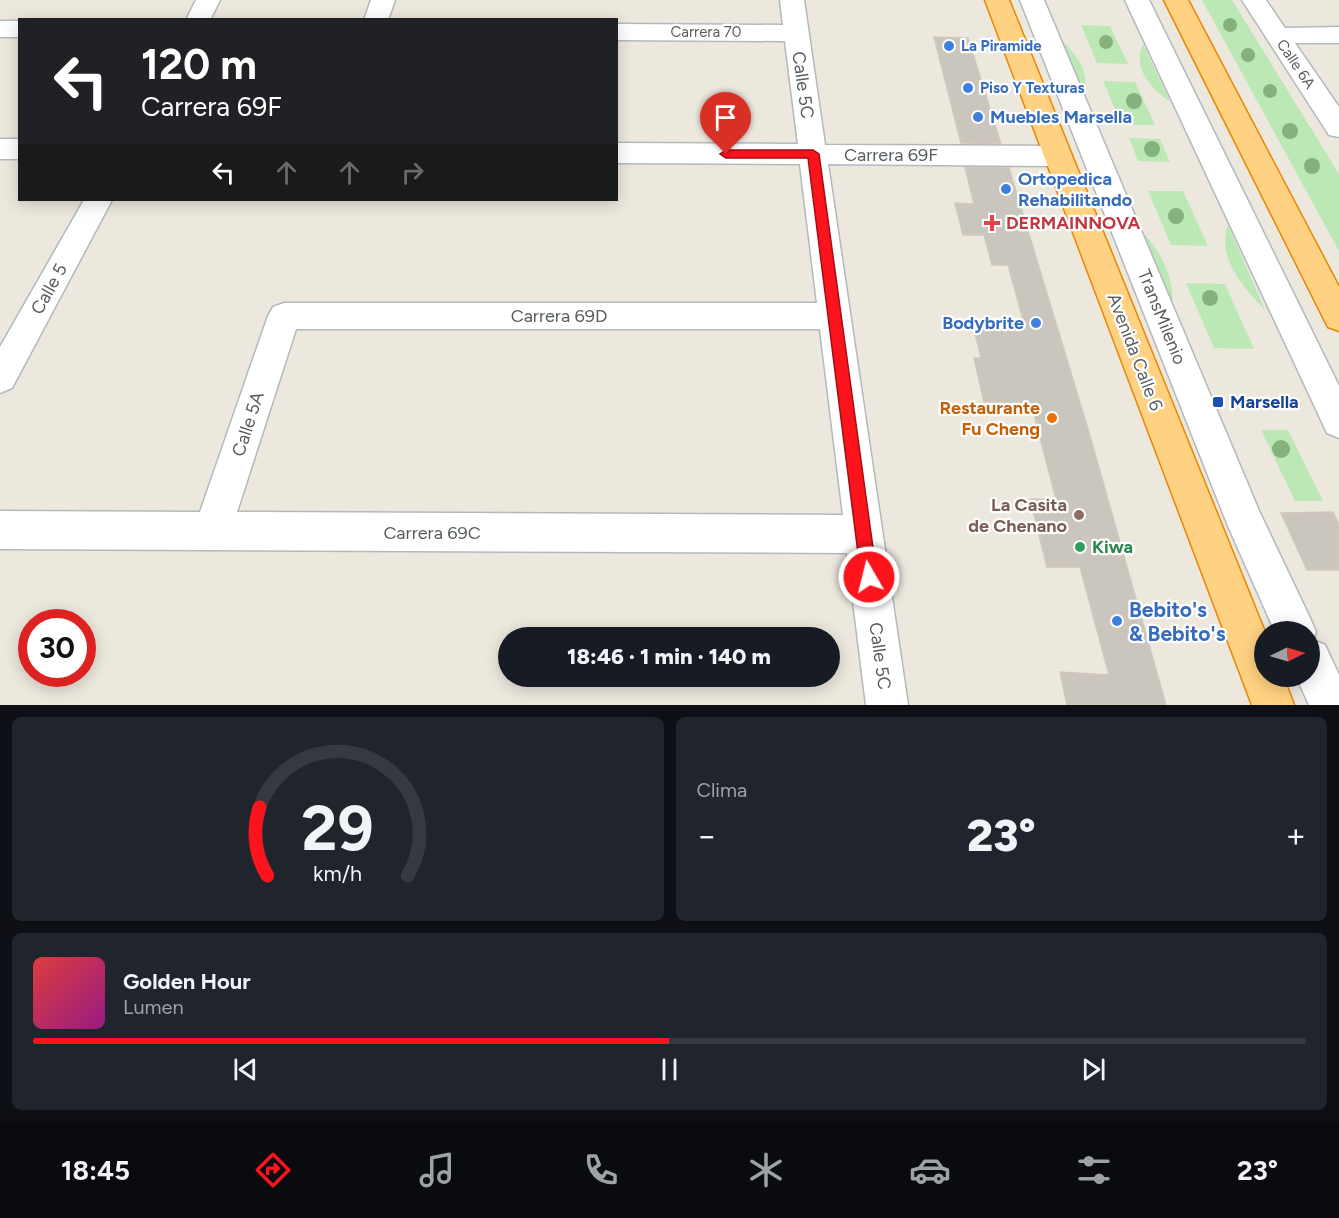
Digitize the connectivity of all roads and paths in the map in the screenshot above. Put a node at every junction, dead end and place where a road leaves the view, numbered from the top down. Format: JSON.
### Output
{"nodes":[{"id":1,"x":208,"y":0,"type":"edge"},
{"id":2,"x":383,"y":0,"type":"edge"},
{"id":3,"x":792,"y":0,"type":"edge"},
{"id":4,"x":997,"y":0,"type":"edge"},
{"id":5,"x":1032,"y":0,"type":"edge"},
{"id":6,"x":1137,"y":0,"type":"edge"},
{"id":7,"x":1176,"y":0,"type":"edge"},
{"id":8,"x":1254,"y":0,"type":"edge"},
{"id":9,"x":199,"y":18,"type":"edge"},
{"id":10,"x":377,"y":18,"type":"edge"},
{"id":11,"x":0,"y":29,"type":"edge"},
{"id":12,"x":18,"y":29,"type":"edge"},
{"id":13,"x":618,"y":32,"type":"edge"},
{"id":14,"x":796,"y":33,"type":"junction"},
{"id":15,"x":1339,"y":35,"type":"edge"},
{"id":16,"x":1277,"y":36,"type":"junction"},
{"id":17,"x":1307,"y":81,"type":"junction"},
{"id":18,"x":1339,"y":81,"type":"edge"},
{"id":19,"x":1339,"y":128,"type":"edge"},
{"id":20,"x":0,"y":149,"type":"edge"},
{"id":21,"x":18,"y":149,"type":"edge"},
{"id":22,"x":618,"y":153,"type":"edge"},
{"id":23,"x":813,"y":154,"type":"junction"},
{"id":24,"x":1058,"y":156,"type":"junction"},
{"id":25,"x":97,"y":201,"type":"edge"},
{"id":26,"x":284,"y":316,"type":"joint"},
{"id":27,"x":834,"y":316,"type":"junction"},
{"id":28,"x":1339,"y":318,"type":"edge"},
{"id":29,"x":0,"y":378,"type":"edge"},
{"id":30,"x":1339,"y":422,"type":"edge"},
{"id":31,"x":0,"y":530,"type":"edge"},
{"id":32,"x":212,"y":532,"type":"junction"},
{"id":33,"x":864,"y":534,"type":"junction"},
{"id":34,"x":1291,"y":621,"type":"edge"},
{"id":35,"x":1320,"y":681,"type":"edge"},
{"id":36,"x":887,"y":705,"type":"edge"},
{"id":37,"x":1273,"y":705,"type":"edge"},
{"id":38,"x":1331,"y":705,"type":"edge"}],
"edges":[{"from":1,"to":9,"type":"street"},
{"from":2,"to":10,"type":"street"},
{"from":3,"to":14,"type":"street","name":"Calle 5C"},
{"from":4,"to":24,"type":"highway","name":"Avenida Calle 6"},
{"from":5,"to":34,"type":"street","name":"TransMilenio"},
{"from":6,"to":30,"type":"street"},
{"from":7,"to":28,"type":"highway"},
{"from":8,"to":16,"type":"street","name":"Calle 6A"},
{"from":11,"to":12,"type":"street"},
{"from":13,"to":14,"type":"street","name":"Carrera 70"},
{"from":14,"to":23,"type":"street","name":"Calle 5C"},
{"from":15,"to":16,"type":"street"},
{"from":16,"to":17,"type":"street","name":"Calle 6A"},
{"from":17,"to":18,"type":"street"},
{"from":17,"to":19,"type":"street","name":"Calle 6A"},
{"from":20,"to":21,"type":"street"},
{"from":22,"to":23,"type":"street","name":"Carrera 69F"},
{"from":23,"to":24,"type":"street","name":"Carrera 69F"},
{"from":23,"to":27,"type":"street","name":"Calle 5C"},
{"from":24,"to":37,"type":"highway","name":"Avenida Calle 6"},
{"from":25,"to":29,"type":"street","name":"Calle 5"},
{"from":26,"to":27,"type":"street","name":"Carrera 69D"},
{"from":26,"to":32,"type":"street","name":"Calle 5A"},
{"from":27,"to":33,"type":"street","name":"Calle 5C"},
{"from":31,"to":32,"type":"street","name":"Carrera 69C"},
{"from":32,"to":33,"type":"street","name":"Carrera 69C"},
{"from":33,"to":36,"type":"street","name":"Calle 5C"},
{"from":35,"to":38,"type":"street"}]}
